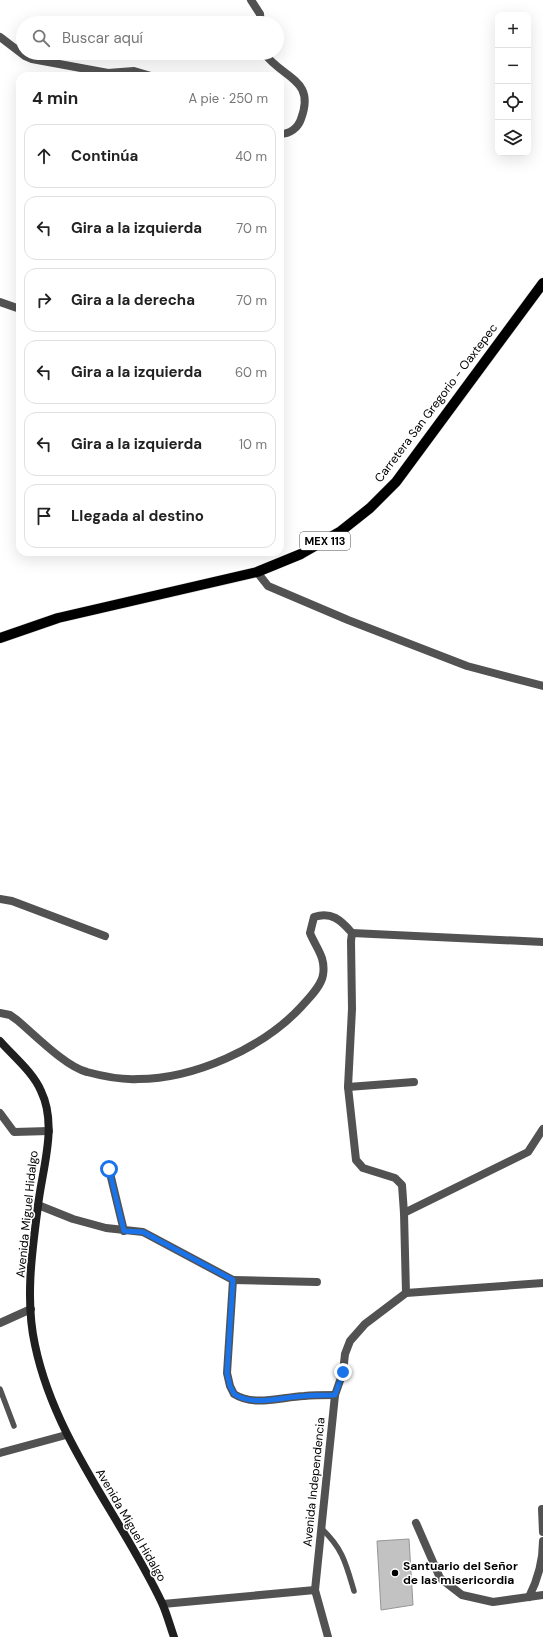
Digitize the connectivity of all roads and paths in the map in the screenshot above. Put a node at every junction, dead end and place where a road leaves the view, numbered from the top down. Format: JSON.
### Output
{"nodes":[{"id":1,"x":252,"y":0,"type":"edge"},
{"id":2,"x":260,"y":16,"type":"edge"},
{"id":3,"x":0,"y":37,"type":"edge"},
{"id":4,"x":16,"y":49,"type":"edge"},
{"id":5,"x":37,"y":60,"type":"edge"},
{"id":6,"x":269,"y":60,"type":"edge"},
{"id":7,"x":103,"y":72,"type":"edge"},
{"id":8,"x":117,"y":72,"type":"edge"},
{"id":9,"x":140,"y":72,"type":"edge"},
{"id":10,"x":284,"y":72,"type":"edge"},
{"id":11,"x":284,"y":72,"type":"edge"},
{"id":12,"x":284,"y":133,"type":"edge"},
{"id":13,"x":543,"y":283,"type":"edge"},
{"id":14,"x":0,"y":302,"type":"edge"},
{"id":15,"x":16,"y":308,"type":"edge"},
{"id":16,"x":257,"y":572,"type":"junction"},
{"id":17,"x":0,"y":638,"type":"edge"},
{"id":18,"x":543,"y":686,"type":"edge"},
{"id":19,"x":0,"y":899,"type":"edge"},
{"id":20,"x":352,"y":933,"type":"junction"},
{"id":21,"x":105,"y":936,"type":"dead end"},
{"id":22,"x":543,"y":942,"type":"edge"},
{"id":23,"x":0,"y":1012,"type":"edge"},
{"id":24,"x":0,"y":1041,"type":"edge"},
{"id":25,"x":414,"y":1082,"type":"dead end"},
{"id":26,"x":348,"y":1087,"type":"junction"},
{"id":27,"x":0,"y":1113,"type":"edge"},
{"id":28,"x":543,"y":1130,"type":"edge"},
{"id":29,"x":49,"y":1131,"type":"junction"},
{"id":30,"x":109,"y":1169,"type":"dead end"},
{"id":31,"x":38,"y":1205,"type":"junction"},
{"id":32,"x":404,"y":1213,"type":"junction"},
{"id":33,"x":124,"y":1231,"type":"junction"},
{"id":34,"x":233,"y":1280,"type":"junction"},
{"id":35,"x":317,"y":1282,"type":"dead end"},
{"id":36,"x":543,"y":1283,"type":"edge"},
{"id":37,"x":406,"y":1293,"type":"junction"},
{"id":38,"x":31,"y":1309,"type":"junction"},
{"id":39,"x":0,"y":1323,"type":"edge"},
{"id":40,"x":0,"y":1389,"type":"edge"},
{"id":41,"x":335,"y":1395,"type":"junction"},
{"id":42,"x":14,"y":1426,"type":"dead end"},
{"id":43,"x":66,"y":1435,"type":"junction"},
{"id":44,"x":0,"y":1453,"type":"edge"},
{"id":45,"x":542,"y":1509,"type":"dead end"},
{"id":46,"x":416,"y":1523,"type":"dead end"},
{"id":47,"x":322,"y":1529,"type":"junction"},
{"id":48,"x":543,"y":1532,"type":"edge"},
{"id":49,"x":543,"y":1542,"type":"edge"},
{"id":50,"x":315,"y":1590,"type":"junction"},
{"id":51,"x":354,"y":1591,"type":"dead end"},
{"id":52,"x":543,"y":1595,"type":"edge"},
{"id":53,"x":529,"y":1597,"type":"junction"},
{"id":54,"x":163,"y":1604,"type":"junction"},
{"id":55,"x":174,"y":1637,"type":"edge"},
{"id":56,"x":328,"y":1637,"type":"edge"}],
"edges":[{"from":1,"to":2,"type":"street"},
{"from":3,"to":4,"type":"street"},
{"from":5,"to":7,"type":"street"},
{"from":6,"to":11,"type":"street"},
{"from":8,"to":9,"type":"street"},
{"from":10,"to":12,"type":"street"},
{"from":13,"to":16,"type":"main road","name":"Carretera San Gregorio - Oaxtepec","number":"MEX 113"},
{"from":14,"to":15,"type":"street"},
{"from":16,"to":17,"type":"main road","name":"Carretera San Gregorio - Oaxtepec","number":"MEX 113"},
{"from":16,"to":18,"type":"street"},
{"from":19,"to":21,"type":"street"},
{"from":20,"to":22,"type":"street"},
{"from":20,"to":23,"type":"street"},
{"from":20,"to":26,"type":"street"},
{"from":24,"to":29,"type":"main road","name":"Avenida Miguel Hidalgo"},
{"from":25,"to":26,"type":"street"},
{"from":26,"to":32,"type":"street"},
{"from":27,"to":29,"type":"street"},
{"from":28,"to":32,"type":"street"},
{"from":29,"to":31,"type":"main road","name":"Avenida Miguel Hidalgo"},
{"from":30,"to":33,"type":"street"},
{"from":31,"to":33,"type":"street"},
{"from":31,"to":38,"type":"main road","name":"Avenida Miguel Hidalgo"},
{"from":32,"to":37,"type":"street"},
{"from":33,"to":34,"type":"street"},
{"from":34,"to":35,"type":"street"},
{"from":34,"to":41,"type":"street"},
{"from":36,"to":37,"type":"street"},
{"from":37,"to":41,"type":"street","name":"Avenida Independencia"},
{"from":38,"to":39,"type":"street"},
{"from":38,"to":43,"type":"main road","name":"Avenida Miguel Hidalgo"},
{"from":40,"to":42,"type":"lane"},
{"from":41,"to":47,"type":"street","name":"Avenida Independencia"},
{"from":43,"to":44,"type":"street"},
{"from":43,"to":54,"type":"main road","name":"Avenida Miguel Hidalgo"},
{"from":45,"to":48,"type":"street"},
{"from":46,"to":53,"type":"street"},
{"from":47,"to":50,"type":"street","name":"Avenida Independencia"},
{"from":47,"to":51,"type":"lane"},
{"from":49,"to":53,"type":"street"},
{"from":50,"to":54,"type":"street"},
{"from":50,"to":56,"type":"street","name":"Avenida Independencia"},
{"from":52,"to":53,"type":"street"},
{"from":54,"to":55,"type":"main road","name":"Avenida Miguel Hidalgo"}]}
